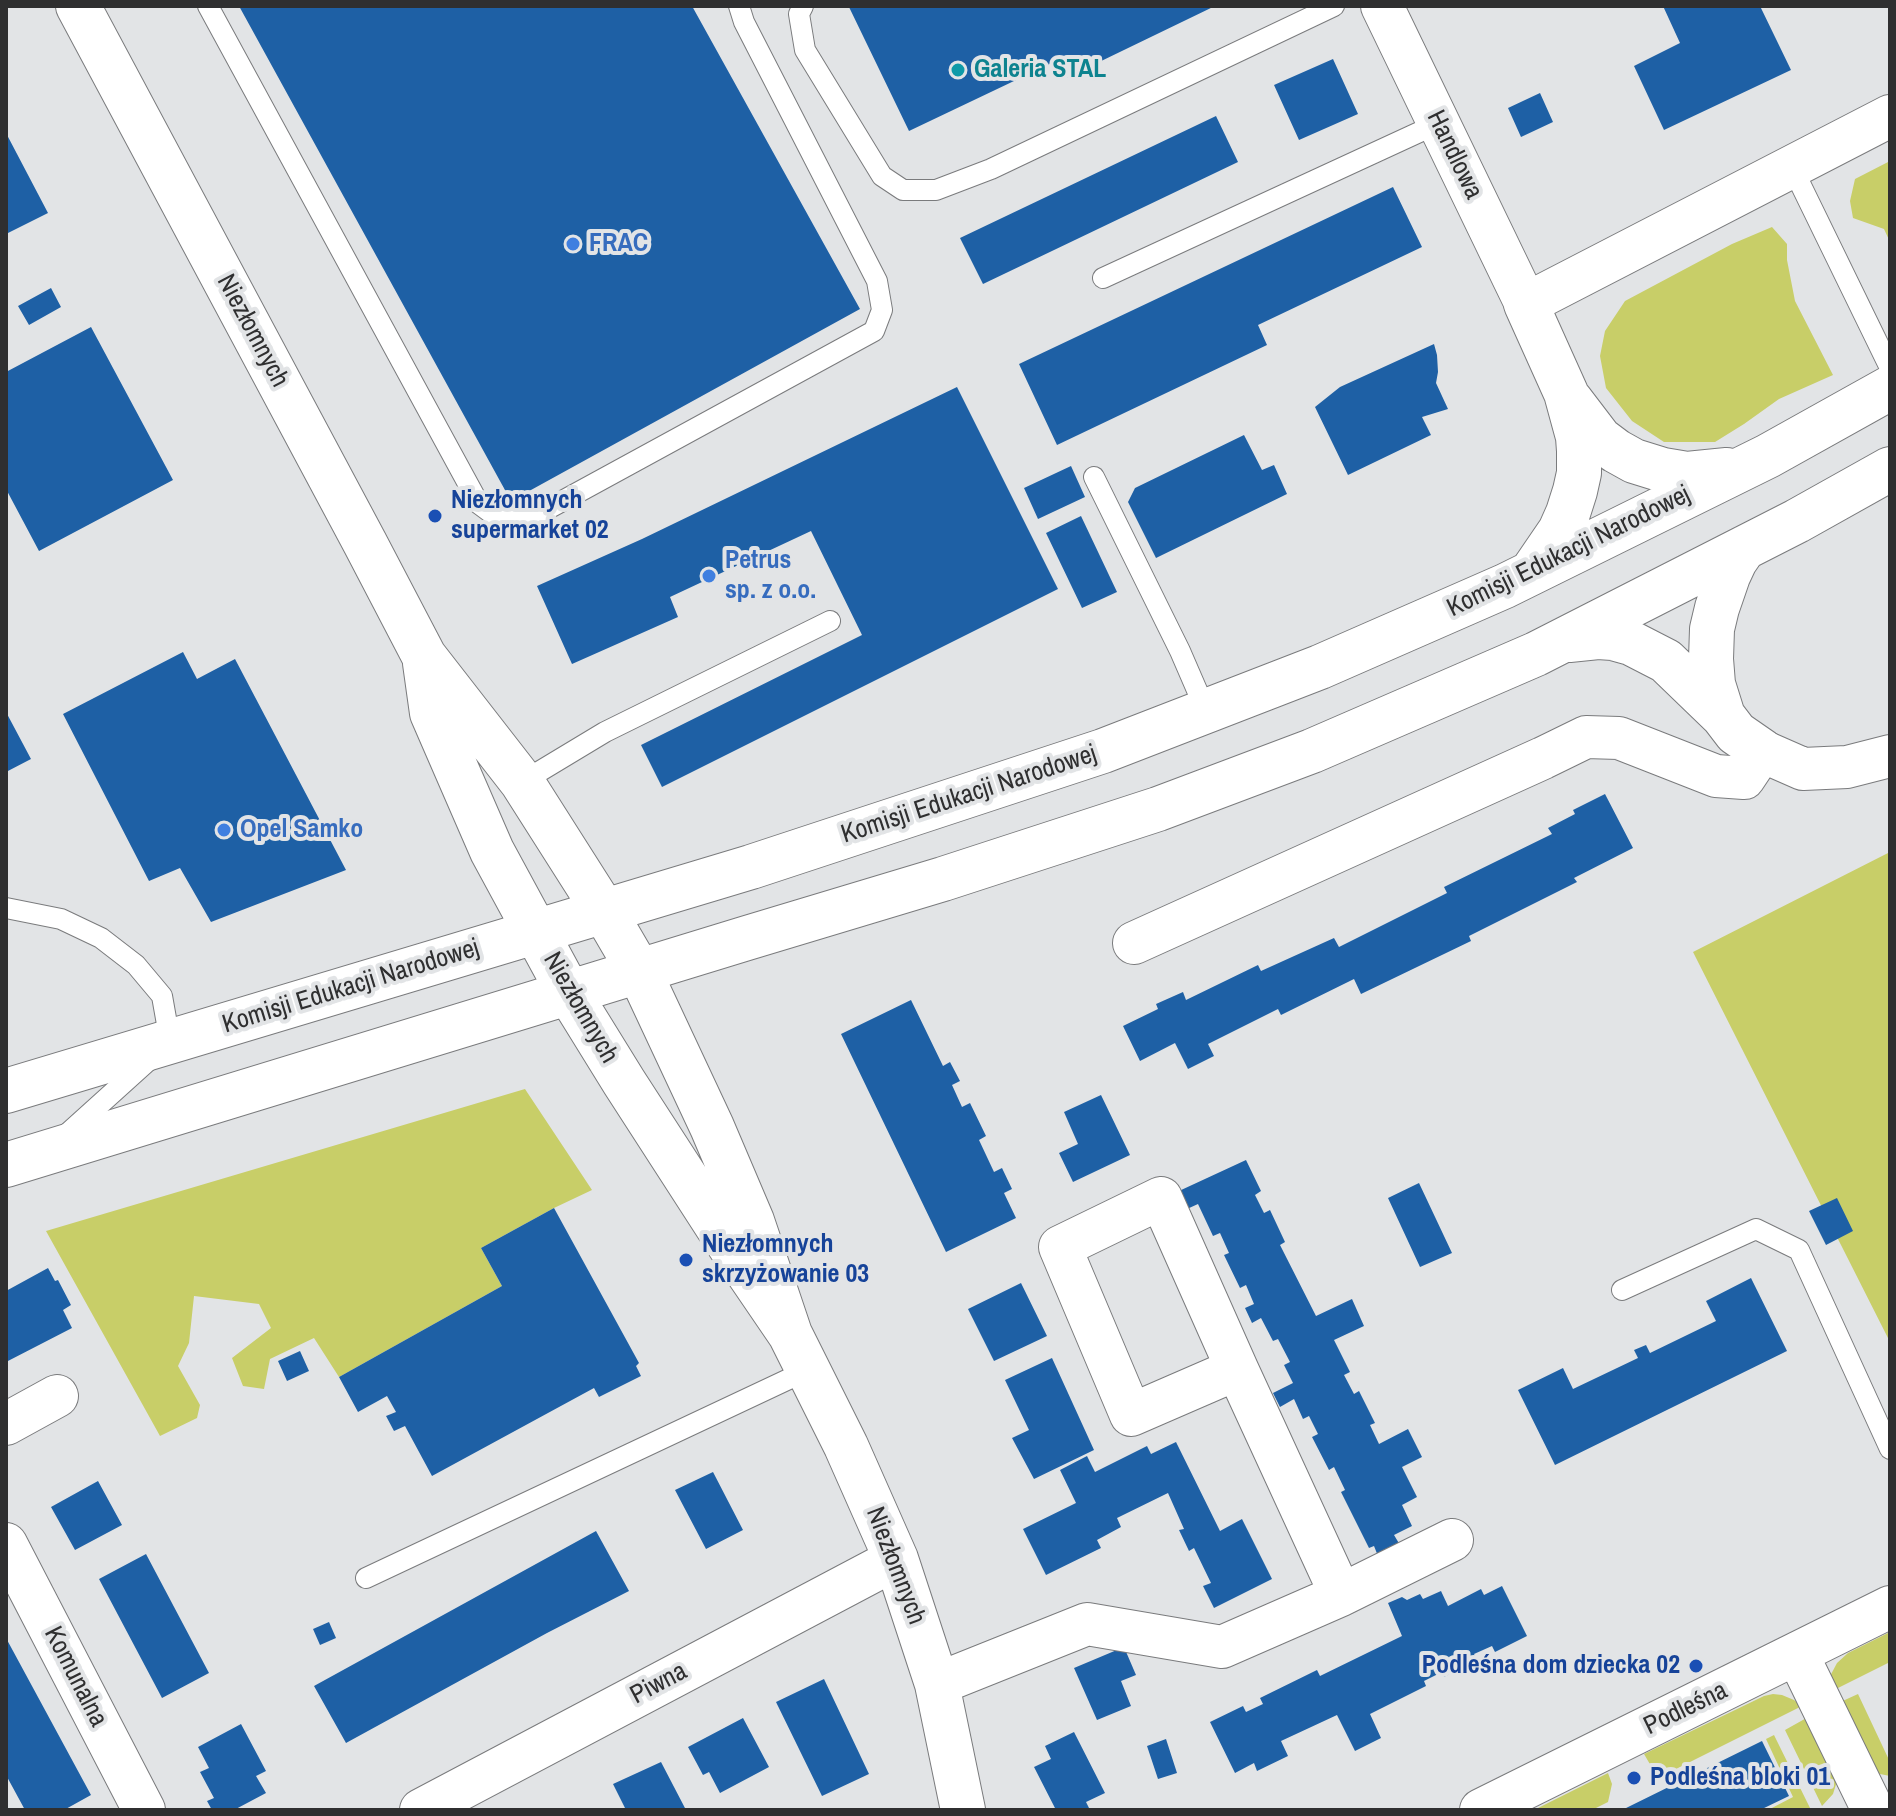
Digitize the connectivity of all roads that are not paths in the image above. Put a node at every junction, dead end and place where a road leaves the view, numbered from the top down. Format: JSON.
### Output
{"nodes":[{"id":1,"x":78,"y":6,"type":"edge"},
{"id":2,"x":208,"y":6,"type":"edge"},
{"id":3,"x":739,"y":6,"type":"edge"},
{"id":4,"x":803,"y":6,"type":"edge"},
{"id":5,"x":1334,"y":6,"type":"edge"},
{"id":6,"x":1382,"y":6,"type":"edge"},
{"id":7,"x":1890,"y":116,"type":"edge"},
{"id":8,"x":1439,"y":123,"type":"junction"},
{"id":9,"x":1792,"y":167,"type":"junction"},
{"id":10,"x":1103,"y":278,"type":"dead end"},
{"id":11,"x":1526,"y":304,"type":"junction"},
{"id":12,"x":1890,"y":368,"type":"edge"},
{"id":13,"x":1890,"y":388,"type":"edge"},
{"id":14,"x":1566,"y":393,"type":"junction"},
{"id":15,"x":1755,"y":462,"type":"junction"},
{"id":16,"x":1890,"y":469,"type":"edge"},
{"id":17,"x":1094,"y":477,"type":"dead end"},
{"id":18,"x":1744,"y":548,"type":"junction"},
{"id":19,"x":1532,"y":572,"type":"junction"},
{"id":20,"x":830,"y":621,"type":"dead end"},
{"id":21,"x":1562,"y":641,"type":"junction"},
{"id":22,"x":424,"y":656,"type":"junction"},
{"id":23,"x":1206,"y":711,"type":"junction"},
{"id":24,"x":1723,"y":716,"type":"junction"},
{"id":25,"x":1762,"y":751,"type":"junction"},
{"id":26,"x":1890,"y":756,"type":"edge"},
{"id":27,"x":522,"y":782,"type":"junction"},
{"id":28,"x":6,"y":908,"type":"edge"},
{"id":29,"x":604,"y":911,"type":"junction"},
{"id":30,"x":536,"y":932,"type":"junction"},
{"id":31,"x":1134,"y":943,"type":"dead end"},
{"id":32,"x":639,"y":971,"type":"junction"},
{"id":33,"x":569,"y":993,"type":"junction"},
{"id":34,"x":170,"y":1041,"type":"junction"},
{"id":35,"x":6,"y":1091,"type":"edge"},
{"id":36,"x":26,"y":1159,"type":"edge"},
{"id":37,"x":1622,"y":1290,"type":"dead end"},
{"id":38,"x":799,"y":1352,"type":"junction"},
{"id":39,"x":1237,"y":1369,"type":"junction"},
{"id":40,"x":57,"y":1396,"type":"dead end"},
{"id":41,"x":6,"y":1424,"type":"edge"},
{"id":42,"x":1890,"y":1449,"type":"edge"},
{"id":43,"x":1452,"y":1540,"type":"dead end"},
{"id":44,"x":6,"y":1544,"type":"edge"},
{"id":45,"x":896,"y":1559,"type":"junction"},
{"id":46,"x":366,"y":1578,"type":"dead end"},
{"id":47,"x":1341,"y":1595,"type":"junction"},
{"id":48,"x":1890,"y":1607,"type":"edge"},
{"id":49,"x":1797,"y":1654,"type":"junction"},
{"id":50,"x":937,"y":1684,"type":"junction"},
{"id":51,"x":1870,"y":1803,"type":"edge"},
{"id":52,"x":144,"y":1810,"type":"edge"},
{"id":53,"x":421,"y":1810,"type":"edge"},
{"id":54,"x":963,"y":1810,"type":"edge"},
{"id":55,"x":1481,"y":1810,"type":"edge"}],
"edges":[{"from":1,"to":22,"type":"main road","name":"Niezłomnych"},
{"from":2,"to":3,"type":"lane"},
{"from":4,"to":5,"type":"lane"},
{"from":6,"to":8,"type":"street","name":"Handlowa"},
{"from":7,"to":9,"type":"street"},
{"from":8,"to":10,"type":"lane"},
{"from":8,"to":11,"type":"street","name":"Handlowa"},
{"from":9,"to":11,"type":"street"},
{"from":9,"to":12,"type":"lane"},
{"from":11,"to":14,"type":"main road"},
{"from":13,"to":15,"type":"main road","name":"Komisji Edukacji Narodowej"},
{"from":14,"to":15,"type":"main road"},
{"from":14,"to":19,"type":"main road"},
{"from":15,"to":19,"type":"main road","name":"Komisji Edukacji Narodowej"},
{"from":16,"to":18,"type":"main road"},
{"from":17,"to":23,"type":"lane"},
{"from":18,"to":21,"type":"main road"},
{"from":18,"to":24,"type":"main road"},
{"from":19,"to":23,"type":"main road","name":"Komisji Edukacji Narodowej"},
{"from":20,"to":27,"type":"lane"},
{"from":21,"to":24,"type":"main road"},
{"from":21,"to":32,"type":"main road"},
{"from":22,"to":27,"type":"main road","name":"Niezłomnych"},
{"from":22,"to":30,"type":"main road","name":"Niezłomnych"},
{"from":23,"to":29,"type":"main road","name":"Komisji Edukacji Narodowej"},
{"from":24,"to":25,"type":"main road"},
{"from":25,"to":26,"type":"street"},
{"from":25,"to":31,"type":"street"},
{"from":27,"to":29,"type":"main road","name":"Niezłomnych"},
{"from":28,"to":34,"type":"lane"},
{"from":29,"to":30,"type":"main road","name":"Komisji Edukacji Narodowej"},
{"from":29,"to":32,"type":"main road","name":"Niezłomnych"},
{"from":30,"to":33,"type":"main road","name":"Niezłomnych"},
{"from":30,"to":34,"type":"main road","name":"Komisji Edukacji Narodowej"},
{"from":32,"to":33,"type":"main road"},
{"from":32,"to":38,"type":"main road","name":"Niezłomnych"},
{"from":33,"to":36,"type":"main road"},
{"from":33,"to":38,"type":"main road","name":"Niezłomnych"},
{"from":34,"to":35,"type":"main road","name":"Komisji Edukacji Narodowej"},
{"from":34,"to":36,"type":"lane"},
{"from":37,"to":42,"type":"lane"},
{"from":38,"to":45,"type":"main road","name":"Niezłomnych"},
{"from":38,"to":46,"type":"lane"},
{"from":39,"to":39,"type":"street"},
{"from":39,"to":47,"type":"street"},
{"from":40,"to":41,"type":"street"},
{"from":43,"to":47,"type":"street"},
{"from":44,"to":52,"type":"street","name":"Komunalna"},
{"from":45,"to":50,"type":"main road","name":"Niezłomnych"},
{"from":45,"to":53,"type":"street","name":"Piwna"},
{"from":47,"to":50,"type":"street"},
{"from":48,"to":49,"type":"street","name":"Podleśna"},
{"from":49,"to":51,"type":"street"},
{"from":49,"to":55,"type":"street","name":"Podleśna"},
{"from":50,"to":54,"type":"main road","name":"Niezłomnych"}]}
